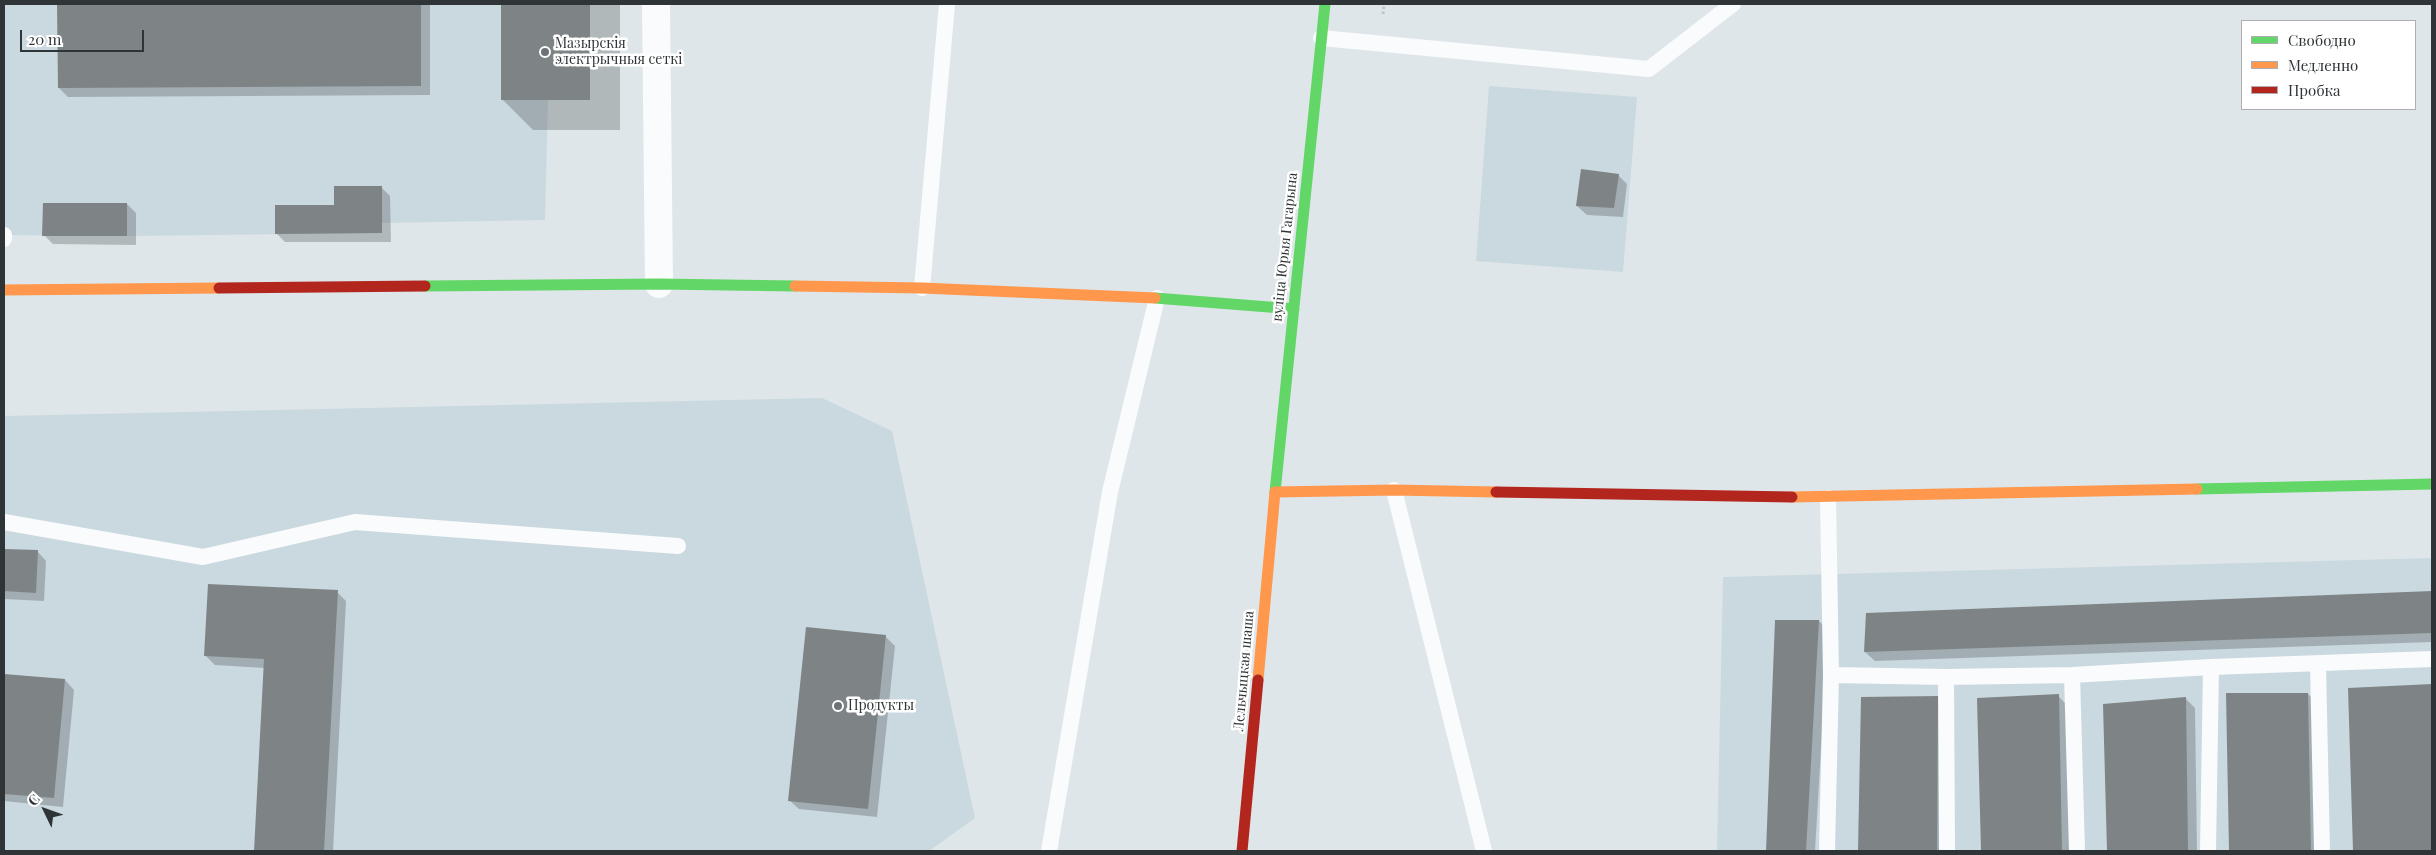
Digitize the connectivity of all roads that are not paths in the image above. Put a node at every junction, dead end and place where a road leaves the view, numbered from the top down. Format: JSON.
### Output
{"nodes":[{"id":1,"x":656,"y":4,"type":"edge"},
{"id":2,"x":947,"y":4,"type":"edge"},
{"id":3,"x":1324,"y":4,"type":"edge"},
{"id":4,"x":1733,"y":4,"type":"edge"},
{"id":5,"x":1321,"y":38,"type":"junction"},
{"id":6,"x":4,"y":234,"type":"edge"},
{"id":7,"x":4,"y":239,"type":"edge"},
{"id":8,"x":660,"y":284,"type":"junction"},
{"id":9,"x":922,"y":288,"type":"junction"},
{"id":10,"x":4,"y":290,"type":"edge"},
{"id":11,"x":1156,"y":298,"type":"junction"},
{"id":12,"x":1294,"y":309,"type":"junction"},
{"id":13,"x":2432,"y":484,"type":"edge"},
{"id":14,"x":1394,"y":490,"type":"junction"},
{"id":15,"x":1275,"y":492,"type":"junction"},
{"id":16,"x":1828,"y":498,"type":"junction"},
{"id":17,"x":4,"y":522,"type":"edge"},
{"id":18,"x":678,"y":546,"type":"dead end"},
{"id":19,"x":2432,"y":659,"type":"edge"},
{"id":20,"x":2318,"y":664,"type":"junction"},
{"id":21,"x":2211,"y":667,"type":"junction"},
{"id":22,"x":1831,"y":675,"type":"junction"},
{"id":23,"x":2072,"y":675,"type":"junction"},
{"id":24,"x":1946,"y":677,"type":"junction"},
{"id":25,"x":1049,"y":851,"type":"edge"},
{"id":26,"x":1242,"y":851,"type":"edge"},
{"id":27,"x":1484,"y":851,"type":"edge"},
{"id":28,"x":1827,"y":851,"type":"edge"},
{"id":29,"x":1948,"y":851,"type":"edge"},
{"id":30,"x":2077,"y":851,"type":"edge"},
{"id":31,"x":2208,"y":851,"type":"edge"},
{"id":32,"x":2322,"y":851,"type":"edge"}],
"edges":[{"from":1,"to":8,"type":"street"},
{"from":2,"to":9,"type":"lane"},
{"from":3,"to":5,"type":"main road","name":"вуліца Юрыя Гагарына"},
{"from":4,"to":5,"type":"lane"},
{"from":5,"to":12,"type":"main road","name":"вуліца Юрыя Гагарына"},
{"from":6,"to":7,"type":"lane"},
{"from":8,"to":9,"type":"main road"},
{"from":8,"to":10,"type":"main road"},
{"from":9,"to":11,"type":"main road"},
{"from":11,"to":12,"type":"main road"},
{"from":11,"to":25,"type":"lane"},
{"from":12,"to":15,"type":"main road","name":"вуліца Юрыя Гагарына"},
{"from":13,"to":16,"type":"main road"},
{"from":14,"to":15,"type":"main road"},
{"from":14,"to":16,"type":"main road"},
{"from":14,"to":27,"type":"lane"},
{"from":15,"to":26,"type":"main road","name":"Лельчыцкая шаша"},
{"from":16,"to":22,"type":"lane"},
{"from":17,"to":18,"type":"lane"},
{"from":19,"to":20,"type":"lane"},
{"from":20,"to":21,"type":"lane"},
{"from":20,"to":32,"type":"lane"},
{"from":21,"to":23,"type":"lane"},
{"from":21,"to":31,"type":"lane"},
{"from":22,"to":24,"type":"lane"},
{"from":22,"to":28,"type":"lane"},
{"from":23,"to":24,"type":"lane"},
{"from":23,"to":30,"type":"lane"},
{"from":24,"to":29,"type":"lane"}]}
